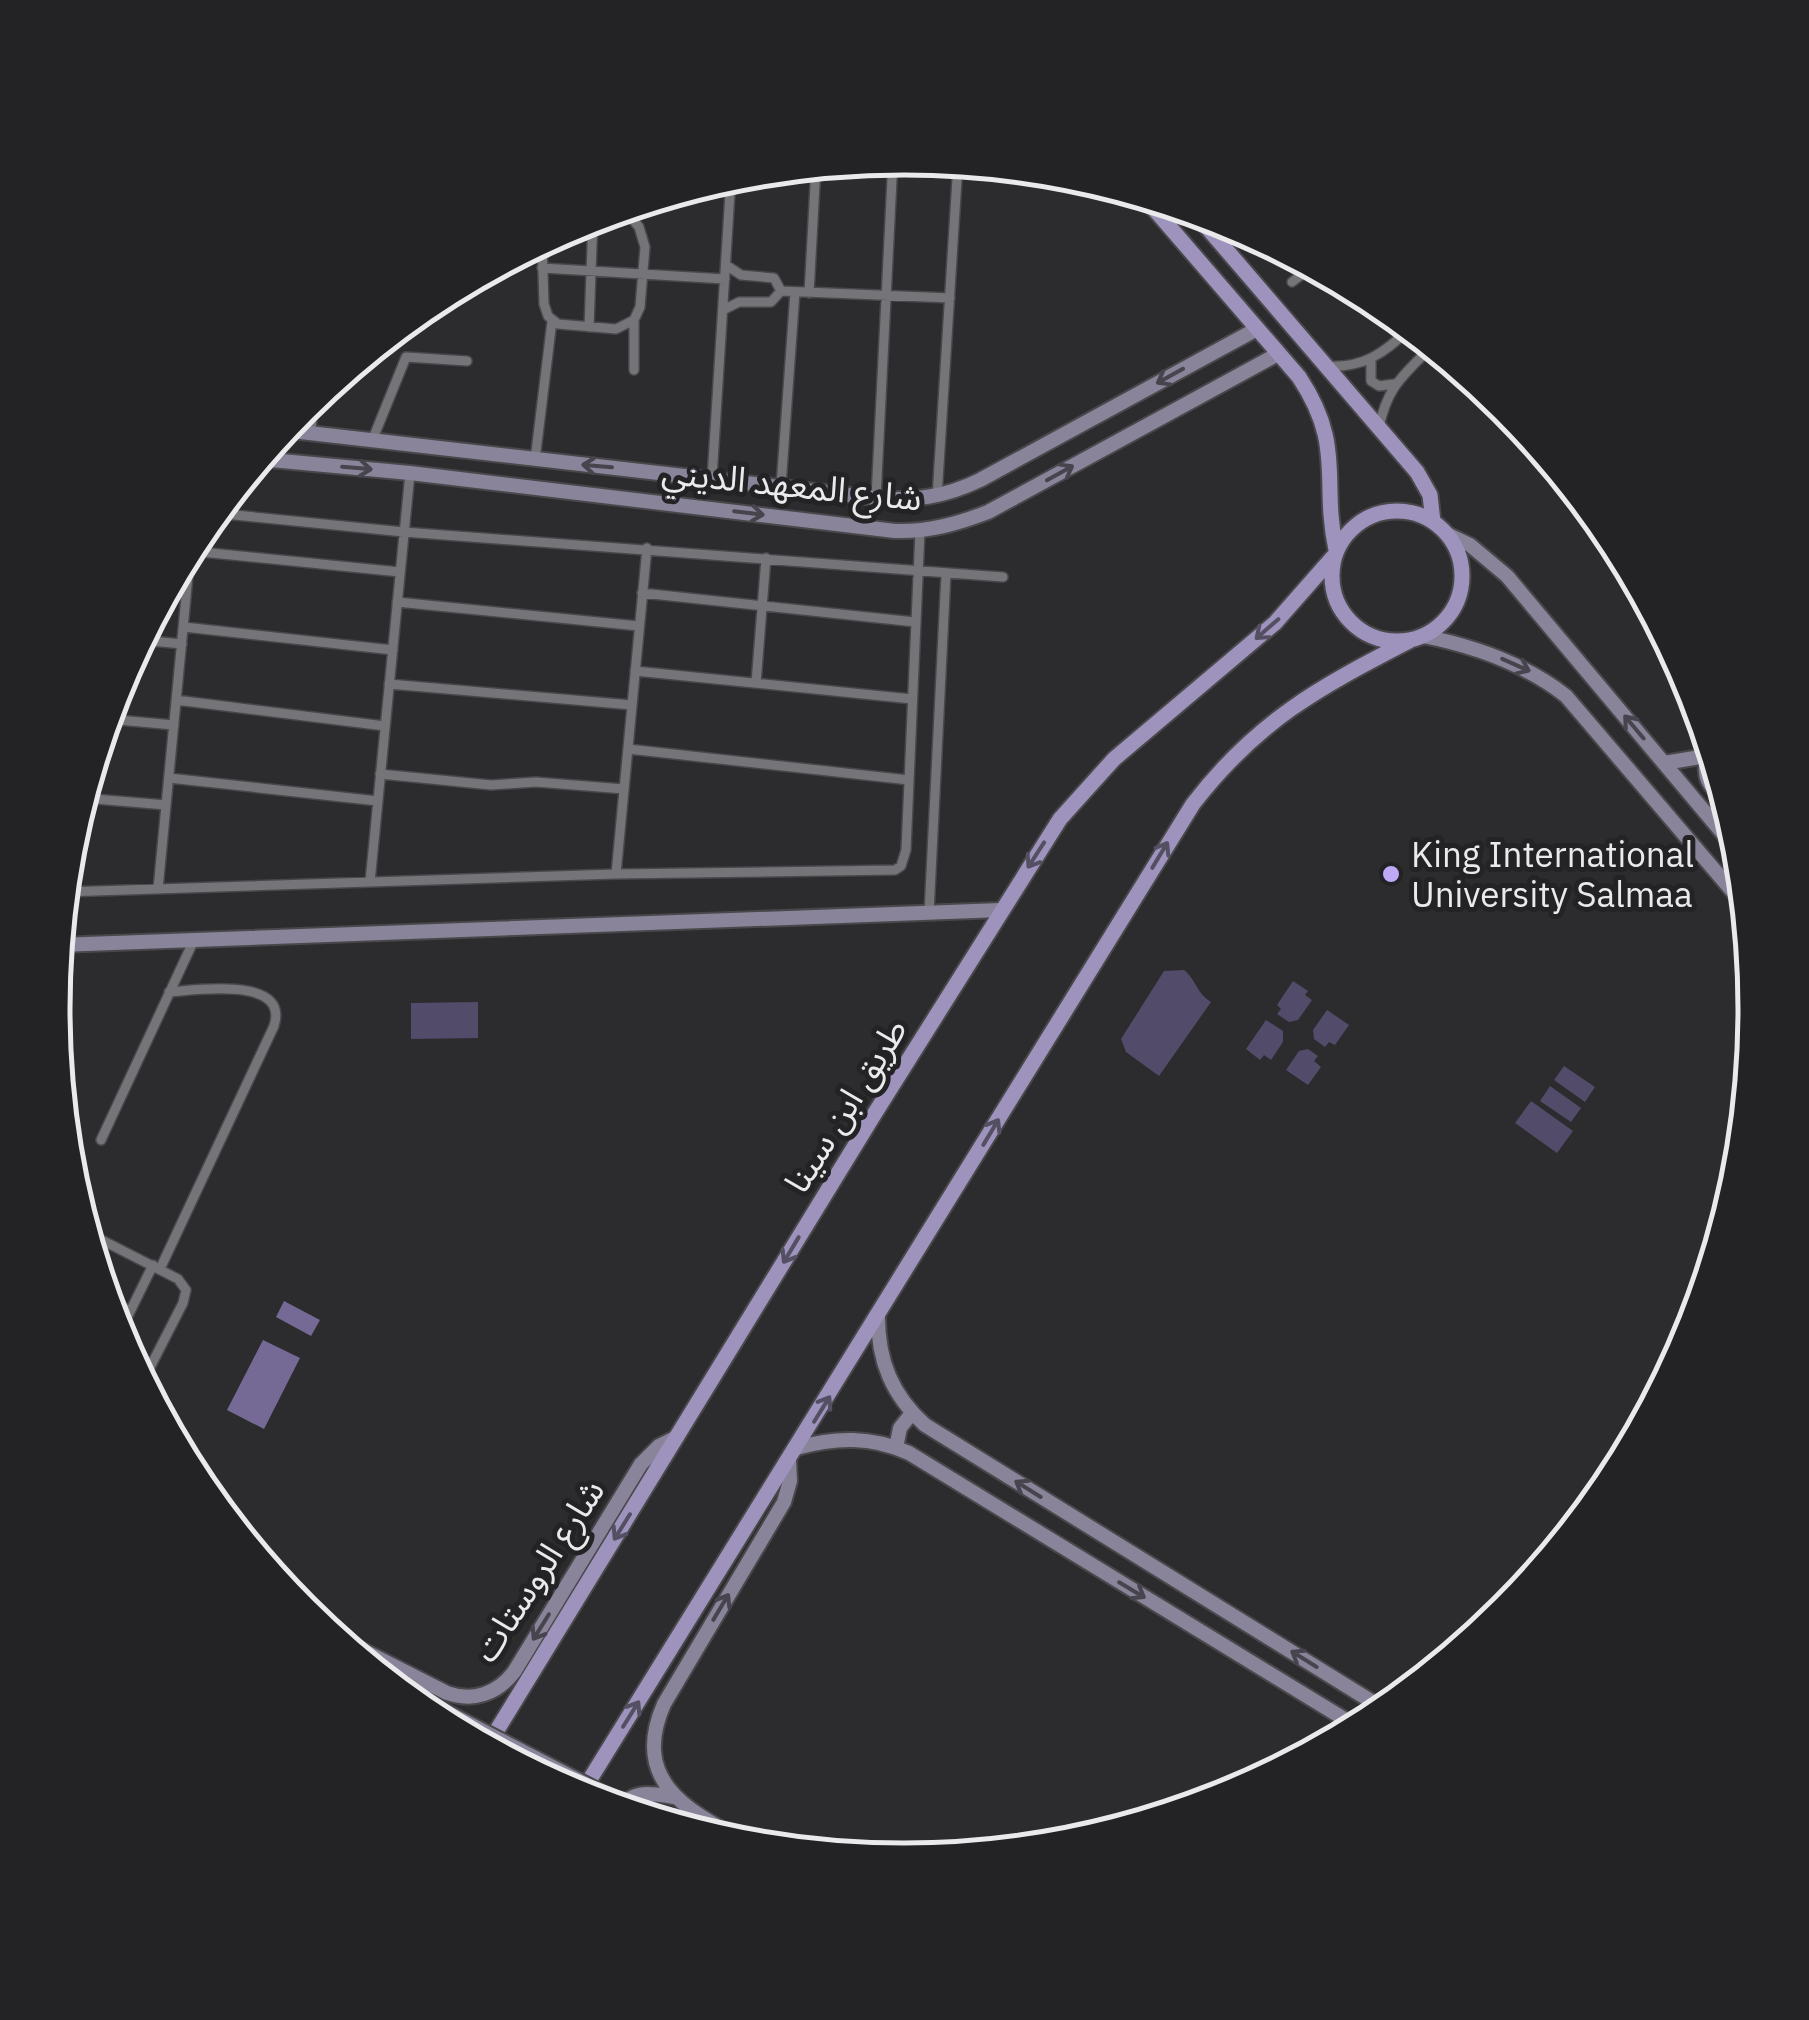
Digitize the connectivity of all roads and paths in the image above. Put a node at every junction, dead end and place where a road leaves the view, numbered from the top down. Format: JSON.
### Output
{"nodes":[{"id":1,"x":892,"y":175,"type":"edge"},
{"id":2,"x":957,"y":177,"type":"edge"},
{"id":3,"x":815,"y":181,"type":"edge"},
{"id":4,"x":731,"y":195,"type":"edge"},
{"id":5,"x":1160,"y":216,"type":"edge"},
{"id":6,"x":635,"y":220,"type":"edge"},
{"id":7,"x":592,"y":236,"type":"edge"},
{"id":8,"x":1218,"y":237,"type":"edge"},
{"id":9,"x":542,"y":259,"type":"edge"},
{"id":10,"x":726,"y":264,"type":"junction"},
{"id":11,"x":542,"y":268,"type":"junction"},
{"id":12,"x":591,"y":271,"type":"junction"},
{"id":13,"x":644,"y":274,"type":"junction"},
{"id":14,"x":1300,"y":276,"type":"edge"},
{"id":15,"x":725,"y":279,"type":"junction"},
{"id":16,"x":1292,"y":282,"type":"dead end"},
{"id":17,"x":782,"y":291,"type":"junction"},
{"id":18,"x":795,"y":292,"type":"junction"},
{"id":19,"x":810,"y":292,"type":"junction"},
{"id":20,"x":886,"y":296,"type":"junction"},
{"id":21,"x":950,"y":298,"type":"junction"},
{"id":22,"x":723,"y":310,"type":"junction"},
{"id":23,"x":634,"y":320,"type":"junction"},
{"id":24,"x":552,"y":321,"type":"junction"},
{"id":25,"x":588,"y":327,"type":"junction"},
{"id":26,"x":1256,"y":330,"type":"junction"},
{"id":27,"x":1400,"y":338,"type":"edge"},
{"id":28,"x":1278,"y":354,"type":"junction"},
{"id":29,"x":1422,"y":356,"type":"edge"},
{"id":30,"x":1371,"y":360,"type":"junction"},
{"id":31,"x":468,"y":361,"type":"dead end"},
{"id":32,"x":1325,"y":366,"type":"junction"},
{"id":33,"x":634,"y":370,"type":"dead end"},
{"id":34,"x":1394,"y":384,"type":"junction"},
{"id":35,"x":311,"y":423,"type":"edge"},
{"id":36,"x":1379,"y":431,"type":"junction"},
{"id":37,"x":303,"y":432,"type":"edge"},
{"id":38,"x":310,"y":432,"type":"junction"},
{"id":39,"x":372,"y":442,"type":"junction"},
{"id":40,"x":413,"y":446,"type":"junction"},
{"id":41,"x":535,"y":460,"type":"junction"},
{"id":42,"x":277,"y":461,"type":"edge"},
{"id":43,"x":657,"y":472,"type":"junction"},
{"id":44,"x":410,"y":473,"type":"junction"},
{"id":45,"x":712,"y":478,"type":"junction"},
{"id":46,"x":781,"y":486,"type":"junction"},
{"id":47,"x":937,"y":497,"type":"junction"},
{"id":48,"x":876,"y":498,"type":"junction"},
{"id":49,"x":653,"y":501,"type":"junction"},
{"id":50,"x":232,"y":516,"type":"edge"},
{"id":51,"x":1433,"y":522,"type":"junction"},
{"id":52,"x":920,"y":531,"type":"junction"},
{"id":53,"x":404,"y":532,"type":"junction"},
{"id":54,"x":1447,"y":534,"type":"junction"},
{"id":55,"x":646,"y":548,"type":"junction"},
{"id":56,"x":209,"y":550,"type":"edge"},
{"id":57,"x":1335,"y":554,"type":"junction"},
{"id":58,"x":766,"y":558,"type":"junction"},
{"id":59,"x":400,"y":572,"type":"junction"},
{"id":60,"x":919,"y":572,"type":"junction"},
{"id":61,"x":946,"y":574,"type":"junction"},
{"id":62,"x":1003,"y":577,"type":"dead end"},
{"id":63,"x":185,"y":588,"type":"edge"},
{"id":64,"x":642,"y":593,"type":"junction"},
{"id":65,"x":397,"y":602,"type":"junction"},
{"id":66,"x":762,"y":606,"type":"junction"},
{"id":67,"x":915,"y":622,"type":"junction"},
{"id":68,"x":184,"y":626,"type":"junction"},
{"id":69,"x":639,"y":626,"type":"junction"},
{"id":70,"x":1416,"y":639,"type":"junction"},
{"id":71,"x":156,"y":641,"type":"edge"},
{"id":72,"x":182,"y":644,"type":"junction"},
{"id":73,"x":393,"y":650,"type":"junction"},
{"id":74,"x":635,"y":671,"type":"junction"},
{"id":75,"x":756,"y":683,"type":"junction"},
{"id":76,"x":389,"y":684,"type":"junction"},
{"id":77,"x":912,"y":699,"type":"junction"},
{"id":78,"x":176,"y":700,"type":"junction"},
{"id":79,"x":632,"y":705,"type":"junction"},
{"id":80,"x":122,"y":721,"type":"edge"},
{"id":81,"x":174,"y":724,"type":"junction"},
{"id":82,"x":385,"y":726,"type":"junction"},
{"id":83,"x":628,"y":748,"type":"junction"},
{"id":84,"x":1700,"y":758,"type":"edge"},
{"id":85,"x":1664,"y":764,"type":"junction"},
{"id":86,"x":380,"y":774,"type":"junction"},
{"id":87,"x":169,"y":778,"type":"junction"},
{"id":88,"x":909,"y":780,"type":"junction"},
{"id":89,"x":624,"y":789,"type":"junction"},
{"id":90,"x":97,"y":799,"type":"edge"},
{"id":91,"x":378,"y":802,"type":"junction"},
{"id":92,"x":166,"y":805,"type":"junction"},
{"id":93,"x":1719,"y":828,"type":"edge"},
{"id":94,"x":616,"y":874,"type":"junction"},
{"id":95,"x":370,"y":882,"type":"junction"},
{"id":96,"x":158,"y":889,"type":"junction"},
{"id":97,"x":1730,"y":889,"type":"edge"},
{"id":98,"x":79,"y":892,"type":"edge"},
{"id":99,"x":1001,"y":910,"type":"junction"},
{"id":100,"x":929,"y":913,"type":"junction"},
{"id":101,"x":194,"y":940,"type":"junction"},
{"id":102,"x":73,"y":944,"type":"edge"},
{"id":103,"x":169,"y":992,"type":"junction"},
{"id":104,"x":101,"y":1140,"type":"dead end"},
{"id":105,"x":102,"y":1240,"type":"edge"},
{"id":106,"x":157,"y":1267,"type":"junction"},
{"id":107,"x":126,"y":1309,"type":"edge"},
{"id":108,"x":130,"y":1311,"type":"junction"},
{"id":109,"x":128,"y":1315,"type":"edge"},
{"id":110,"x":878,"y":1317,"type":"junction"},
{"id":111,"x":150,"y":1366,"type":"edge"},
{"id":112,"x":912,"y":1413,"type":"junction"},
{"id":113,"x":678,"y":1437,"type":"junction"},
{"id":114,"x":896,"y":1448,"type":"junction"},
{"id":115,"x":793,"y":1454,"type":"junction"},
{"id":116,"x":378,"y":1657,"type":"edge"},
{"id":117,"x":459,"y":1697,"type":"junction"},
{"id":118,"x":1372,"y":1701,"type":"edge"},
{"id":119,"x":456,"y":1713,"type":"edge"},
{"id":120,"x":1344,"y":1719,"type":"edge"},
{"id":121,"x":486,"y":1733,"type":"edge"},
{"id":122,"x":493,"y":1736,"type":"edge"},
{"id":123,"x":539,"y":1760,"type":"edge"},
{"id":124,"x":588,"y":1782,"type":"edge"},
{"id":125,"x":674,"y":1797,"type":"junction"},
{"id":126,"x":630,"y":1798,"type":"edge"},
{"id":127,"x":703,"y":1819,"type":"edge"}],
"edges":[{"from":1,"to":20,"type":"street"},
{"from":2,"to":21,"type":"street","name":"شارع المعهد الديني"},
{"from":3,"to":19,"type":"street"},
{"from":4,"to":10,"type":"street"},
{"from":5,"to":26,"type":"main road"},
{"from":6,"to":13,"type":"street"},
{"from":7,"to":12,"type":"street"},
{"from":8,"to":32,"type":"main road"},
{"from":9,"to":11,"type":"street"},
{"from":10,"to":15,"type":"street"},
{"from":10,"to":17,"type":"street"},
{"from":11,"to":12,"type":"street"},
{"from":11,"to":24,"type":"street"},
{"from":12,"to":13,"type":"street"},
{"from":12,"to":25,"type":"street"},
{"from":13,"to":15,"type":"street"},
{"from":13,"to":23,"type":"street"},
{"from":14,"to":16,"type":"street"},
{"from":15,"to":22,"type":"street"},
{"from":17,"to":18,"type":"street"},
{"from":17,"to":22,"type":"street"},
{"from":18,"to":19,"type":"street"},
{"from":18,"to":46,"type":"street"},
{"from":19,"to":20,"type":"street"},
{"from":20,"to":21,"type":"street"},
{"from":20,"to":48,"type":"street"},
{"from":21,"to":47,"type":"street","name":"شارع المعهد الديني"},
{"from":22,"to":45,"type":"street"},
{"from":23,"to":25,"type":"street"},
{"from":23,"to":33,"type":"street"},
{"from":24,"to":25,"type":"street"},
{"from":24,"to":41,"type":"street"},
{"from":26,"to":28,"type":"main road"},
{"from":26,"to":47,"type":"street","name":"شارع المعهد الديني","one_way":true},
{"from":27,"to":30,"type":"street"},
{"from":52,"to":28,"type":"street","name":"شارع المعهد الديني","one_way":true},
{"from":28,"to":57,"type":"main road"},
{"from":29,"to":34,"type":"street"},
{"from":30,"to":32,"type":"street"},
{"from":30,"to":34,"type":"street"},
{"from":31,"to":39,"type":"street"},
{"from":32,"to":36,"type":"main road"},
{"from":34,"to":36,"type":"street"},
{"from":35,"to":38,"type":"street"},
{"from":36,"to":51,"type":"main road"},
{"from":37,"to":38,"type":"street","name":"شارع المعهد الديني"},
{"from":38,"to":39,"type":"street","name":"شارع المعهد الديني"},
{"from":39,"to":40,"type":"street","name":"شارع المعهد الديني"},
{"from":40,"to":41,"type":"street","name":"شارع المعهد الديني"},
{"from":40,"to":44,"type":"street"},
{"from":43,"to":41,"type":"street","name":"شارع المعهد الديني","one_way":true},
{"from":42,"to":44,"type":"street","name":"شارع المعهد الديني","one_way":true},
{"from":43,"to":45,"type":"street","name":"شارع المعهد الديني"},
{"from":43,"to":49,"type":"street"},
{"from":44,"to":49,"type":"street","name":"شارع المعهد الديني"},
{"from":44,"to":53,"type":"street"},
{"from":45,"to":46,"type":"street","name":"شارع المعهد الديني"},
{"from":46,"to":48,"type":"street","name":"شارع المعهد الديني"},
{"from":47,"to":48,"type":"street","name":"شارع المعهد الديني"},
{"from":49,"to":52,"type":"street","name":"شارع المعهد الديني","one_way":true},
{"from":50,"to":53,"type":"street"},
{"from":51,"to":54,"type":"main road"},
{"from":51,"to":57,"type":"main road"},
{"from":52,"to":60,"type":"street"},
{"from":53,"to":55,"type":"street"},
{"from":53,"to":59,"type":"street"},
{"from":54,"to":70,"type":"main road"},
{"from":85,"to":54,"type":"street","one_way":true},
{"from":55,"to":58,"type":"street"},
{"from":55,"to":64,"type":"street"},
{"from":56,"to":59,"type":"street"},
{"from":57,"to":70,"type":"main road"},
{"from":57,"to":99,"type":"main road","name":"طريق ابن سينا","one_way":true},
{"from":58,"to":60,"type":"street"},
{"from":58,"to":66,"type":"street"},
{"from":59,"to":65,"type":"street"},
{"from":60,"to":61,"type":"street"},
{"from":60,"to":67,"type":"street"},
{"from":61,"to":62,"type":"street"},
{"from":61,"to":100,"type":"street"},
{"from":63,"to":68,"type":"street"},
{"from":64,"to":66,"type":"street"},
{"from":64,"to":69,"type":"street"},
{"from":65,"to":69,"type":"street"},
{"from":65,"to":73,"type":"street"},
{"from":66,"to":67,"type":"street"},
{"from":66,"to":75,"type":"street"},
{"from":67,"to":77,"type":"street"},
{"from":68,"to":72,"type":"street"},
{"from":68,"to":73,"type":"street"},
{"from":69,"to":74,"type":"street"},
{"from":70,"to":97,"type":"street","one_way":true},
{"from":110,"to":70,"type":"main road","one_way":true},
{"from":71,"to":72,"type":"street"},
{"from":72,"to":78,"type":"street"},
{"from":73,"to":76,"type":"street"},
{"from":74,"to":75,"type":"street"},
{"from":74,"to":79,"type":"street"},
{"from":75,"to":77,"type":"street"},
{"from":76,"to":79,"type":"street"},
{"from":76,"to":82,"type":"street"},
{"from":77,"to":88,"type":"street"},
{"from":78,"to":81,"type":"street"},
{"from":78,"to":82,"type":"street"},
{"from":79,"to":83,"type":"street"},
{"from":80,"to":81,"type":"street"},
{"from":81,"to":87,"type":"street"},
{"from":82,"to":86,"type":"street"},
{"from":83,"to":88,"type":"street"},
{"from":83,"to":89,"type":"street"},
{"from":84,"to":85,"type":"street"},
{"from":85,"to":93,"type":"street"},
{"from":86,"to":89,"type":"street"},
{"from":86,"to":91,"type":"street"},
{"from":87,"to":91,"type":"street"},
{"from":87,"to":92,"type":"street"},
{"from":88,"to":94,"type":"street"},
{"from":89,"to":94,"type":"street"},
{"from":90,"to":92,"type":"street"},
{"from":91,"to":95,"type":"street"},
{"from":92,"to":96,"type":"street"},
{"from":94,"to":95,"type":"street"},
{"from":95,"to":96,"type":"street"},
{"from":96,"to":98,"type":"street"},
{"from":99,"to":100,"type":"street"},
{"from":99,"to":113,"type":"main road","name":"طريق ابن سينا","one_way":true},
{"from":100,"to":101,"type":"street"},
{"from":101,"to":102,"type":"street"},
{"from":101,"to":103,"type":"street"},
{"from":103,"to":104,"type":"street"},
{"from":103,"to":106,"type":"street"},
{"from":105,"to":106,"type":"street"},
{"from":106,"to":108,"type":"street"},
{"from":106,"to":111,"type":"street"},
{"from":107,"to":108,"type":"street"},
{"from":108,"to":109,"type":"street"},
{"from":110,"to":112,"type":"street"},
{"from":115,"to":110,"type":"main road","one_way":true},
{"from":112,"to":114,"type":"street"},
{"from":118,"to":112,"type":"street","one_way":true},
{"from":113,"to":117,"type":"street","name":"شارع الروستات","one_way":true},
{"from":113,"to":122,"type":"main road","name":"طريق ابن سينا","one_way":true},
{"from":114,"to":115,"type":"street"},
{"from":114,"to":120,"type":"street","one_way":true},
{"from":124,"to":115,"type":"main road","one_way":true},
{"from":125,"to":115,"type":"street","one_way":true},
{"from":116,"to":117,"type":"street","name":"شارع الروستات"},
{"from":117,"to":119,"type":"street"},
{"from":121,"to":123,"type":"street","bridge":true},
{"from":125,"to":126,"type":"street"},
{"from":125,"to":127,"type":"street"}]}
